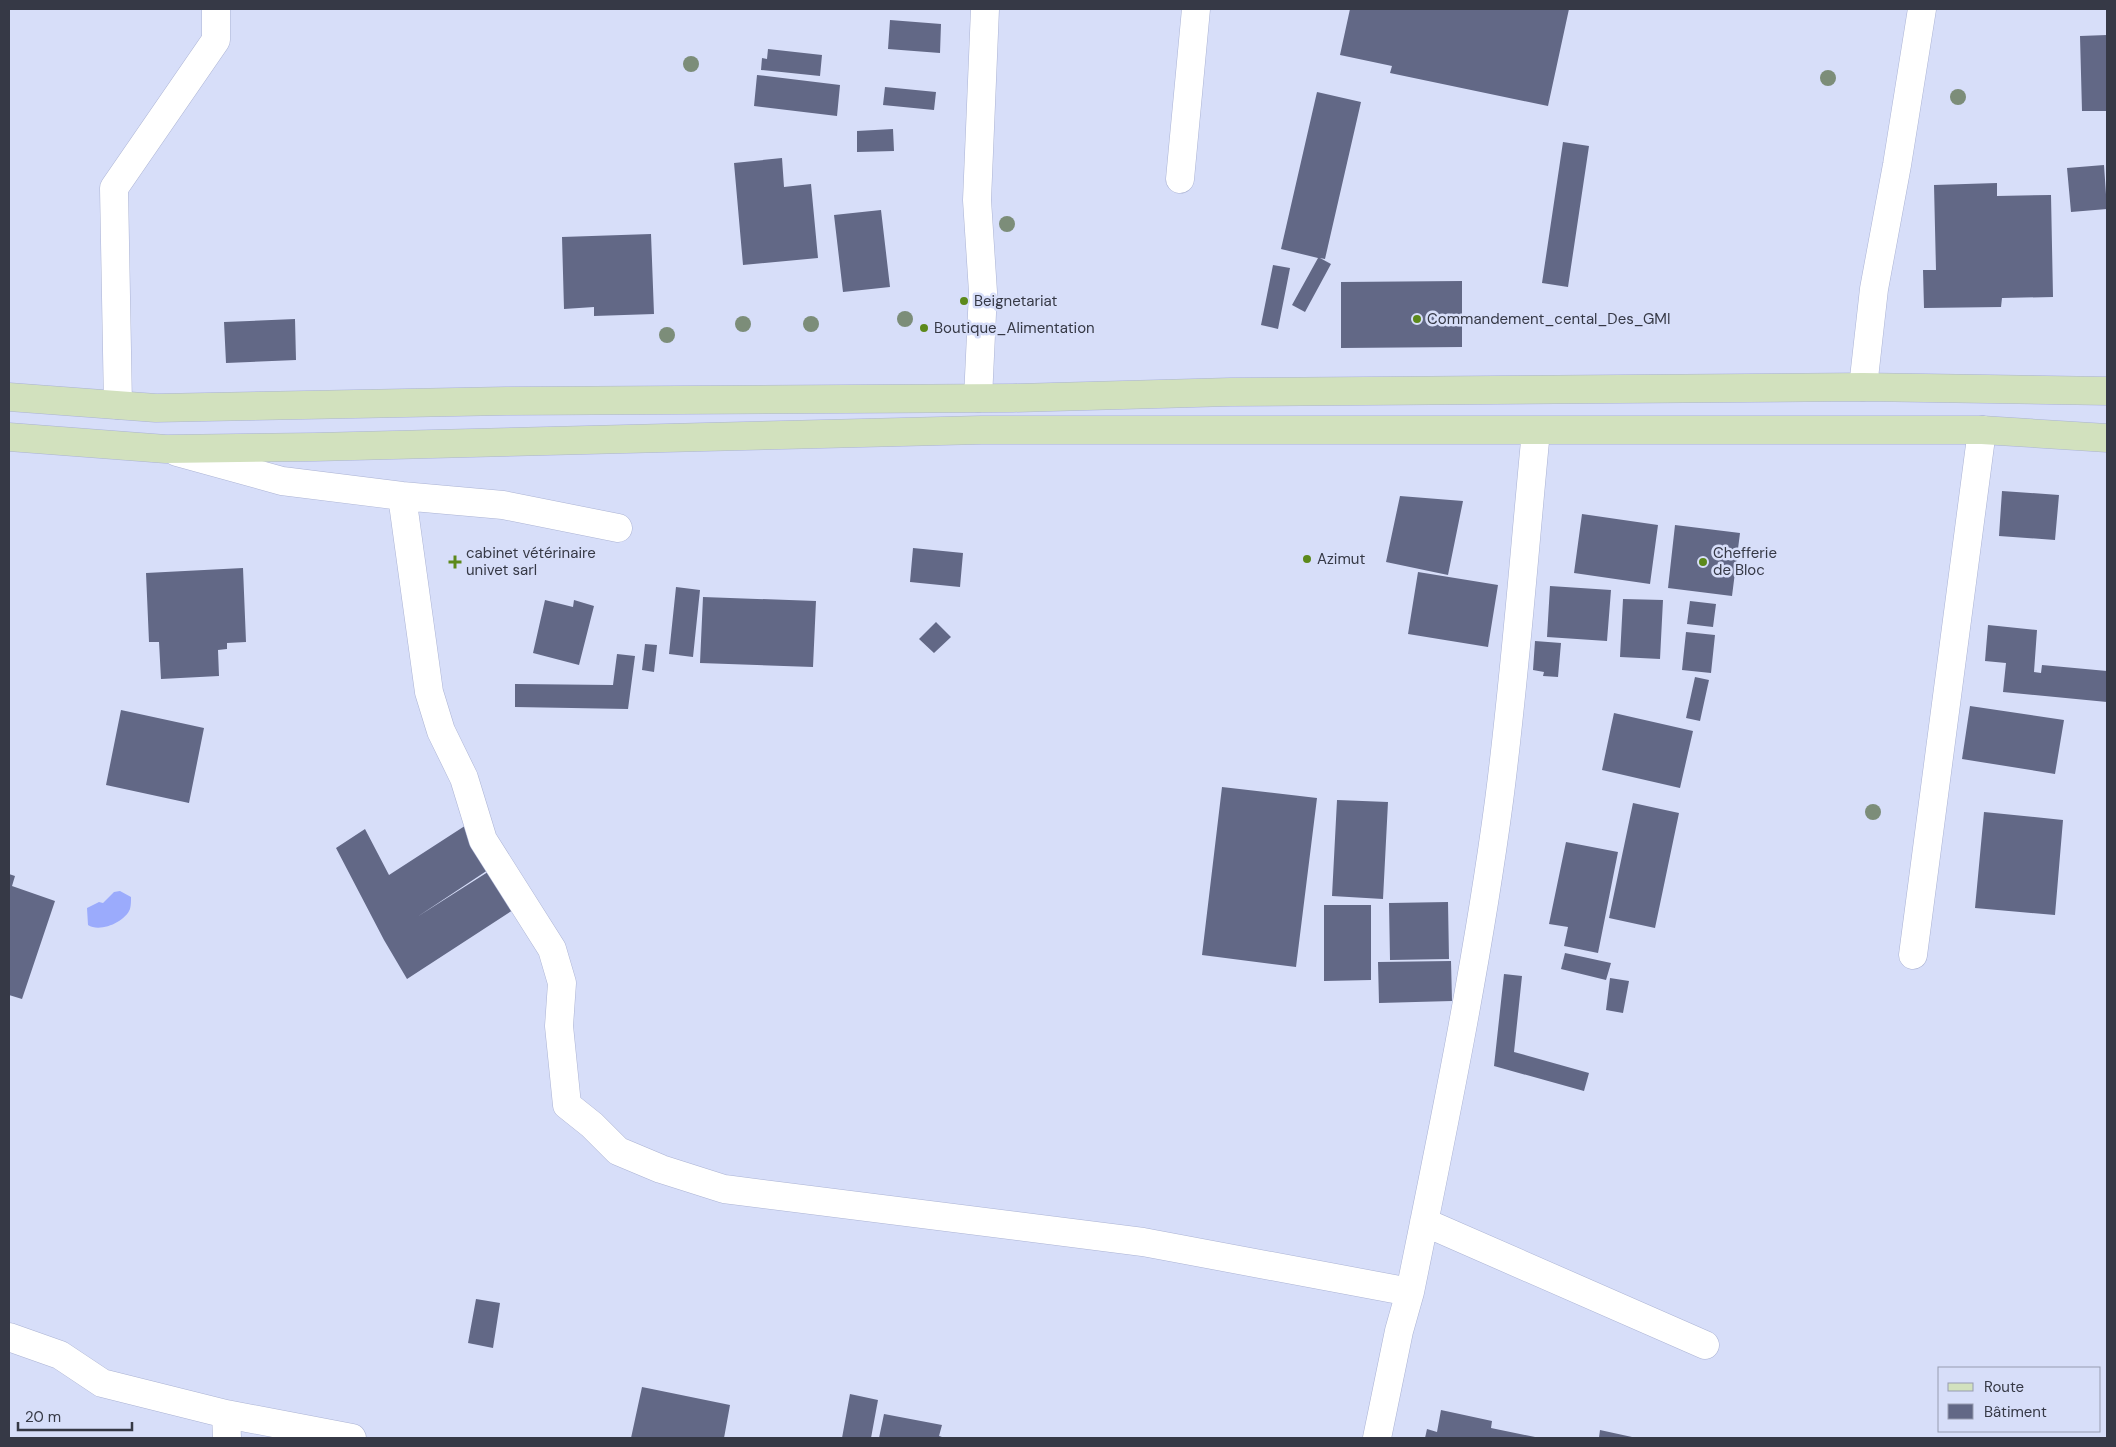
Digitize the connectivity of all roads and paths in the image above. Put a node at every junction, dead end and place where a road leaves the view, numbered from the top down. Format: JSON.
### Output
{"nodes":[{"id":1,"x":216,"y":9,"type":"edge"},
{"id":2,"x":985,"y":9,"type":"edge"},
{"id":3,"x":1196,"y":9,"type":"edge"},
{"id":4,"x":1922,"y":9,"type":"edge"},
{"id":5,"x":1180,"y":179,"type":"dead end"},
{"id":6,"x":1863,"y":387,"type":"junction"},
{"id":7,"x":2107,"y":391,"type":"edge"},
{"id":8,"x":9,"y":397,"type":"edge"},
{"id":9,"x":978,"y":398,"type":"junction"},
{"id":10,"x":118,"y":405,"type":"junction"},
{"id":11,"x":1982,"y":430,"type":"junction"},
{"id":12,"x":1536,"y":431,"type":"junction"},
{"id":13,"x":9,"y":437,"type":"edge"},
{"id":14,"x":2107,"y":438,"type":"edge"},
{"id":15,"x":166,"y":449,"type":"junction"},
{"id":16,"x":402,"y":496,"type":"junction"},
{"id":17,"x":618,"y":528,"type":"dead end"},
{"id":18,"x":1913,"y":955,"type":"dead end"},
{"id":19,"x":1424,"y":1222,"type":"junction"},
{"id":20,"x":1410,"y":1292,"type":"junction"},
{"id":21,"x":9,"y":1337,"type":"edge"},
{"id":22,"x":1705,"y":1345,"type":"dead end"},
{"id":23,"x":227,"y":1426,"type":"edge"},
{"id":24,"x":352,"y":1438,"type":"edge"},
{"id":25,"x":1377,"y":1438,"type":"edge"}],
"edges":[{"from":1,"to":10,"type":"street"},
{"from":2,"to":9,"type":"street"},
{"from":3,"to":5,"type":"street"},
{"from":4,"to":6,"type":"street"},
{"from":6,"to":7,"type":"main road"},
{"from":6,"to":9,"type":"main road"},
{"from":8,"to":10,"type":"main road"},
{"from":9,"to":10,"type":"main road"},
{"from":11,"to":12,"type":"main road"},
{"from":11,"to":14,"type":"main road"},
{"from":11,"to":18,"type":"street"},
{"from":12,"to":15,"type":"main road"},
{"from":12,"to":19,"type":"street"},
{"from":13,"to":15,"type":"main road"},
{"from":15,"to":16,"type":"street"},
{"from":16,"to":17,"type":"street"},
{"from":16,"to":20,"type":"street"},
{"from":19,"to":20,"type":"street"},
{"from":19,"to":22,"type":"street"},
{"from":20,"to":25,"type":"street"},
{"from":21,"to":23,"type":"street"},
{"from":23,"to":24,"type":"street"}]}
